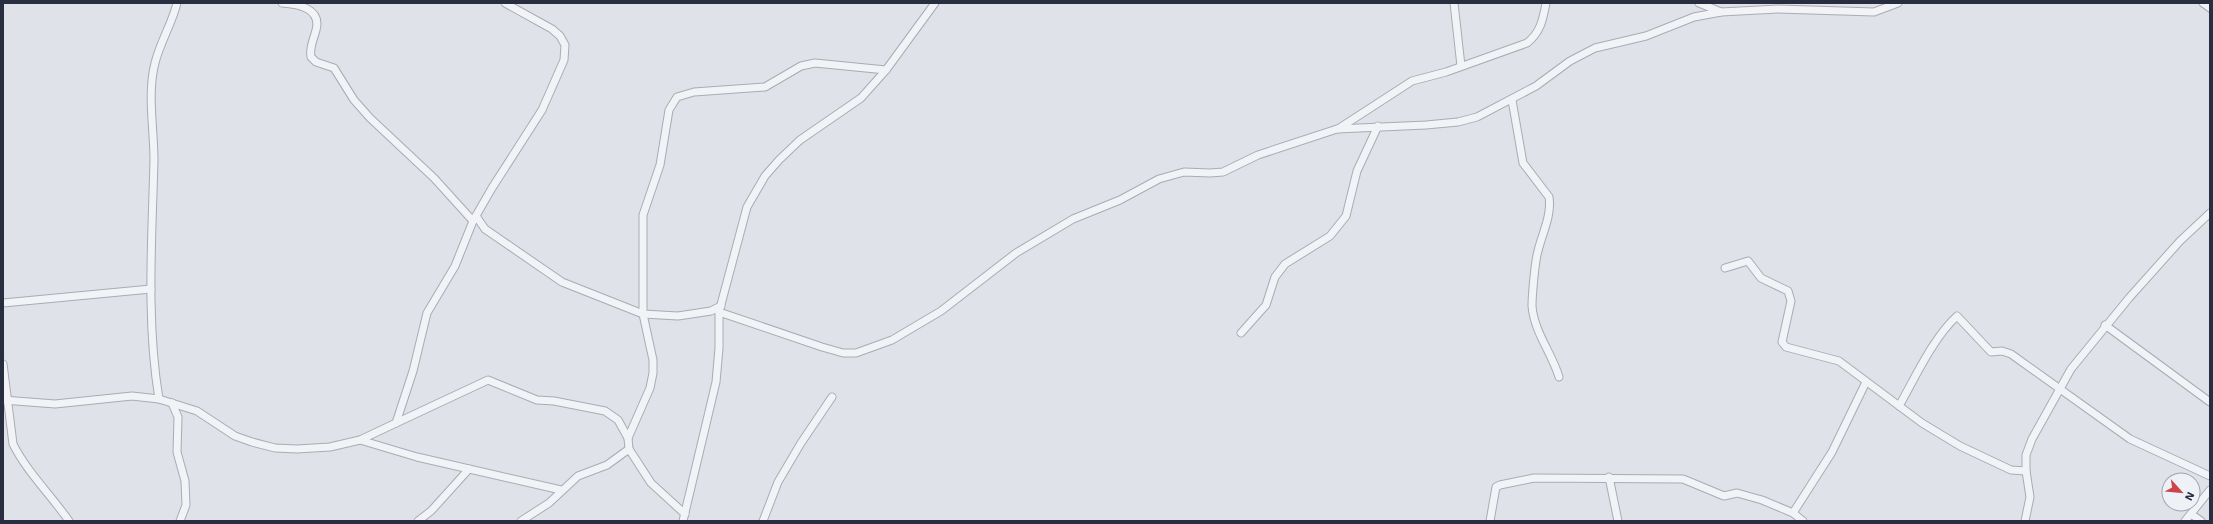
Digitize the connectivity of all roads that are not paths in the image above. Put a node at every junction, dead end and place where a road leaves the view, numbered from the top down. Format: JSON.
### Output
{"nodes":[{"id":1,"x":177,"y":3,"type":"edge"},
{"id":2,"x":282,"y":3,"type":"edge"},
{"id":3,"x":505,"y":3,"type":"edge"},
{"id":4,"x":935,"y":3,"type":"edge"},
{"id":5,"x":1454,"y":3,"type":"edge"},
{"id":6,"x":1546,"y":3,"type":"edge"},
{"id":7,"x":1699,"y":3,"type":"edge"},
{"id":8,"x":1898,"y":3,"type":"edge"},
{"id":9,"x":2203,"y":3,"type":"edge"},
{"id":10,"x":2210,"y":8,"type":"edge"},
{"id":11,"x":1721,"y":12,"type":"junction"},
{"id":12,"x":1461,"y":66,"type":"junction"},
{"id":13,"x":886,"y":70,"type":"junction"},
{"id":14,"x":1512,"y":100,"type":"junction"},
{"id":15,"x":1378,"y":126,"type":"junction"},
{"id":16,"x":1337,"y":130,"type":"junction"},
{"id":17,"x":2210,"y":213,"type":"edge"},
{"id":18,"x":475,"y":218,"type":"junction"},
{"id":19,"x":1725,"y":268,"type":"dead end"},
{"id":20,"x":151,"y":289,"type":"junction"},
{"id":21,"x":3,"y":303,"type":"edge"},
{"id":22,"x":720,"y":309,"type":"junction"},
{"id":23,"x":643,"y":314,"type":"junction"},
{"id":24,"x":2105,"y":325,"type":"junction"},
{"id":25,"x":1241,"y":333,"type":"dead end"},
{"id":26,"x":3,"y":364,"type":"edge"},
{"id":27,"x":1559,"y":377,"type":"dead end"},
{"id":28,"x":1866,"y":382,"type":"junction"},
{"id":29,"x":2059,"y":388,"type":"junction"},
{"id":30,"x":832,"y":397,"type":"dead end"},
{"id":31,"x":159,"y":399,"type":"junction"},
{"id":32,"x":6,"y":400,"type":"edge"},
{"id":33,"x":2210,"y":402,"type":"edge"},
{"id":34,"x":172,"y":403,"type":"junction"},
{"id":35,"x":1899,"y":406,"type":"junction"},
{"id":36,"x":396,"y":423,"type":"junction"},
{"id":37,"x":628,"y":438,"type":"junction"},
{"id":38,"x":360,"y":440,"type":"junction"},
{"id":39,"x":629,"y":449,"type":"junction"},
{"id":40,"x":469,"y":469,"type":"junction"},
{"id":41,"x":2026,"y":471,"type":"junction"},
{"id":42,"x":2210,"y":476,"type":"edge"},
{"id":43,"x":1609,"y":477,"type":"junction"},
{"id":44,"x":561,"y":490,"type":"junction"},
{"id":45,"x":2210,"y":490,"type":"edge"},
{"id":46,"x":1793,"y":513,"type":"junction"},
{"id":47,"x":2191,"y":514,"type":"junction"},
{"id":48,"x":684,"y":517,"type":"edge"},
{"id":49,"x":69,"y":521,"type":"edge"},
{"id":50,"x":180,"y":521,"type":"edge"},
{"id":51,"x":418,"y":521,"type":"edge"},
{"id":52,"x":521,"y":521,"type":"edge"},
{"id":53,"x":763,"y":521,"type":"edge"},
{"id":54,"x":1490,"y":521,"type":"edge"},
{"id":55,"x":1618,"y":521,"type":"edge"},
{"id":56,"x":1803,"y":521,"type":"edge"},
{"id":57,"x":2025,"y":521,"type":"edge"},
{"id":58,"x":2185,"y":521,"type":"edge"},
{"id":59,"x":2201,"y":521,"type":"edge"}],
"edges":[{"from":1,"to":20,"type":"street"},
{"from":2,"to":18,"type":"street"},
{"from":3,"to":18,"type":"street"},
{"from":4,"to":13,"type":"street"},
{"from":5,"to":12,"type":"street"},
{"from":6,"to":12,"type":"street"},
{"from":7,"to":11,"type":"street"},
{"from":8,"to":11,"type":"street"},
{"from":9,"to":10,"type":"street"},
{"from":11,"to":14,"type":"street"},
{"from":12,"to":16,"type":"street"},
{"from":13,"to":22,"type":"street"},
{"from":13,"to":23,"type":"street"},
{"from":14,"to":15,"type":"street"},
{"from":14,"to":27,"type":"street"},
{"from":15,"to":16,"type":"street"},
{"from":15,"to":25,"type":"street"},
{"from":16,"to":22,"type":"street"},
{"from":17,"to":24,"type":"street"},
{"from":18,"to":23,"type":"street"},
{"from":18,"to":36,"type":"street"},
{"from":19,"to":28,"type":"street"},
{"from":20,"to":21,"type":"street"},
{"from":20,"to":31,"type":"street"},
{"from":22,"to":23,"type":"street"},
{"from":22,"to":48,"type":"street"},
{"from":23,"to":37,"type":"street"},
{"from":24,"to":29,"type":"street"},
{"from":24,"to":33,"type":"street"},
{"from":26,"to":32,"type":"street"},
{"from":28,"to":35,"type":"street"},
{"from":28,"to":46,"type":"street"},
{"from":29,"to":35,"type":"street"},
{"from":29,"to":41,"type":"street"},
{"from":29,"to":42,"type":"street"},
{"from":30,"to":53,"type":"street"},
{"from":31,"to":32,"type":"street"},
{"from":31,"to":34,"type":"street"},
{"from":32,"to":49,"type":"street"},
{"from":34,"to":38,"type":"street"},
{"from":34,"to":50,"type":"street"},
{"from":35,"to":41,"type":"street"},
{"from":36,"to":37,"type":"street"},
{"from":36,"to":38,"type":"street"},
{"from":37,"to":39,"type":"street"},
{"from":38,"to":40,"type":"street"},
{"from":39,"to":44,"type":"street"},
{"from":39,"to":48,"type":"street"},
{"from":40,"to":44,"type":"street"},
{"from":40,"to":51,"type":"street"},
{"from":41,"to":57,"type":"street"},
{"from":43,"to":46,"type":"street"},
{"from":43,"to":54,"type":"street"},
{"from":43,"to":55,"type":"street"},
{"from":44,"to":52,"type":"street"},
{"from":45,"to":47,"type":"street"},
{"from":46,"to":56,"type":"street"},
{"from":47,"to":58,"type":"street"},
{"from":47,"to":59,"type":"street"}]}
